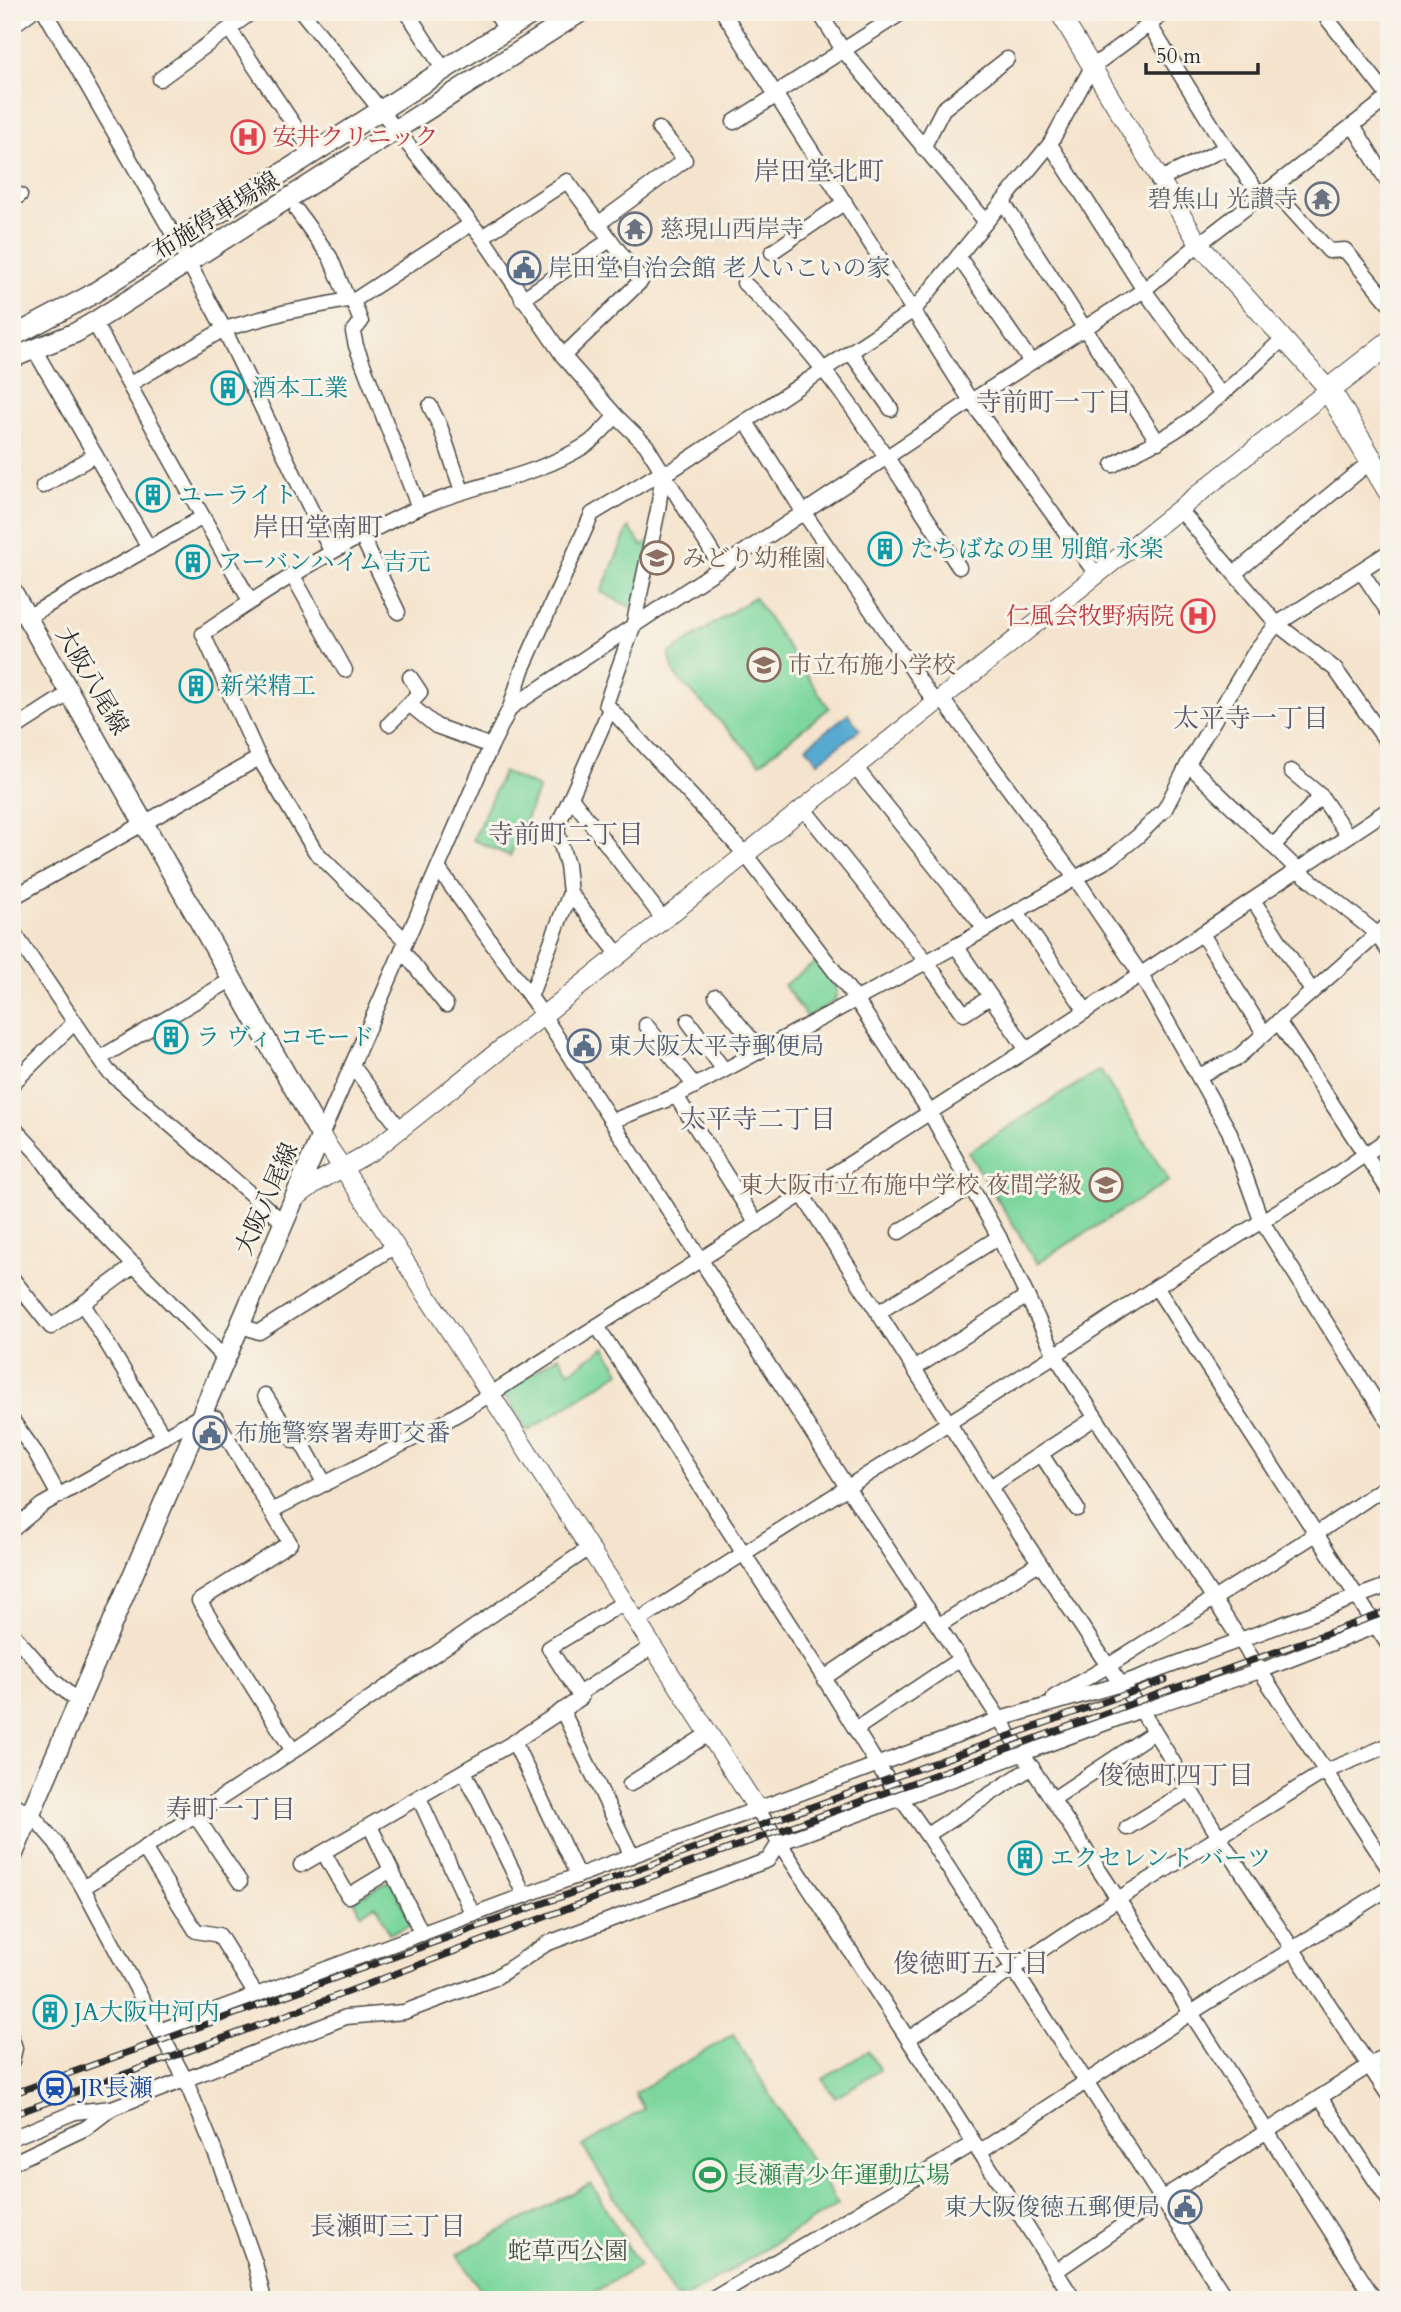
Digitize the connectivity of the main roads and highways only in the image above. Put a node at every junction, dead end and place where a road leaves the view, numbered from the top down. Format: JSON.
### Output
{"nodes":[{"id":1,"x":535,"y":12,"type":"edge"},
{"id":2,"x":581,"y":12,"type":"edge"},
{"id":3,"x":12,"y":337,"type":"edge"},
{"id":4,"x":1389,"y":342,"type":"edge"},
{"id":5,"x":12,"y":358,"type":"edge"},
{"id":6,"x":1389,"y":490,"type":"edge"},
{"id":7,"x":12,"y":591,"type":"edge"},
{"id":8,"x":12,"y":1857,"type":"edge"}],
"edges":[{"from":1,"to":3,"type":"main road","name":"布施停車場線"},
{"from":2,"to":5,"type":"main road","name":"布施停車場線"},
{"from":4,"to":6,"type":"main road"},
{"from":7,"to":8,"type":"main road","name":"大阪八尾線"}]}
